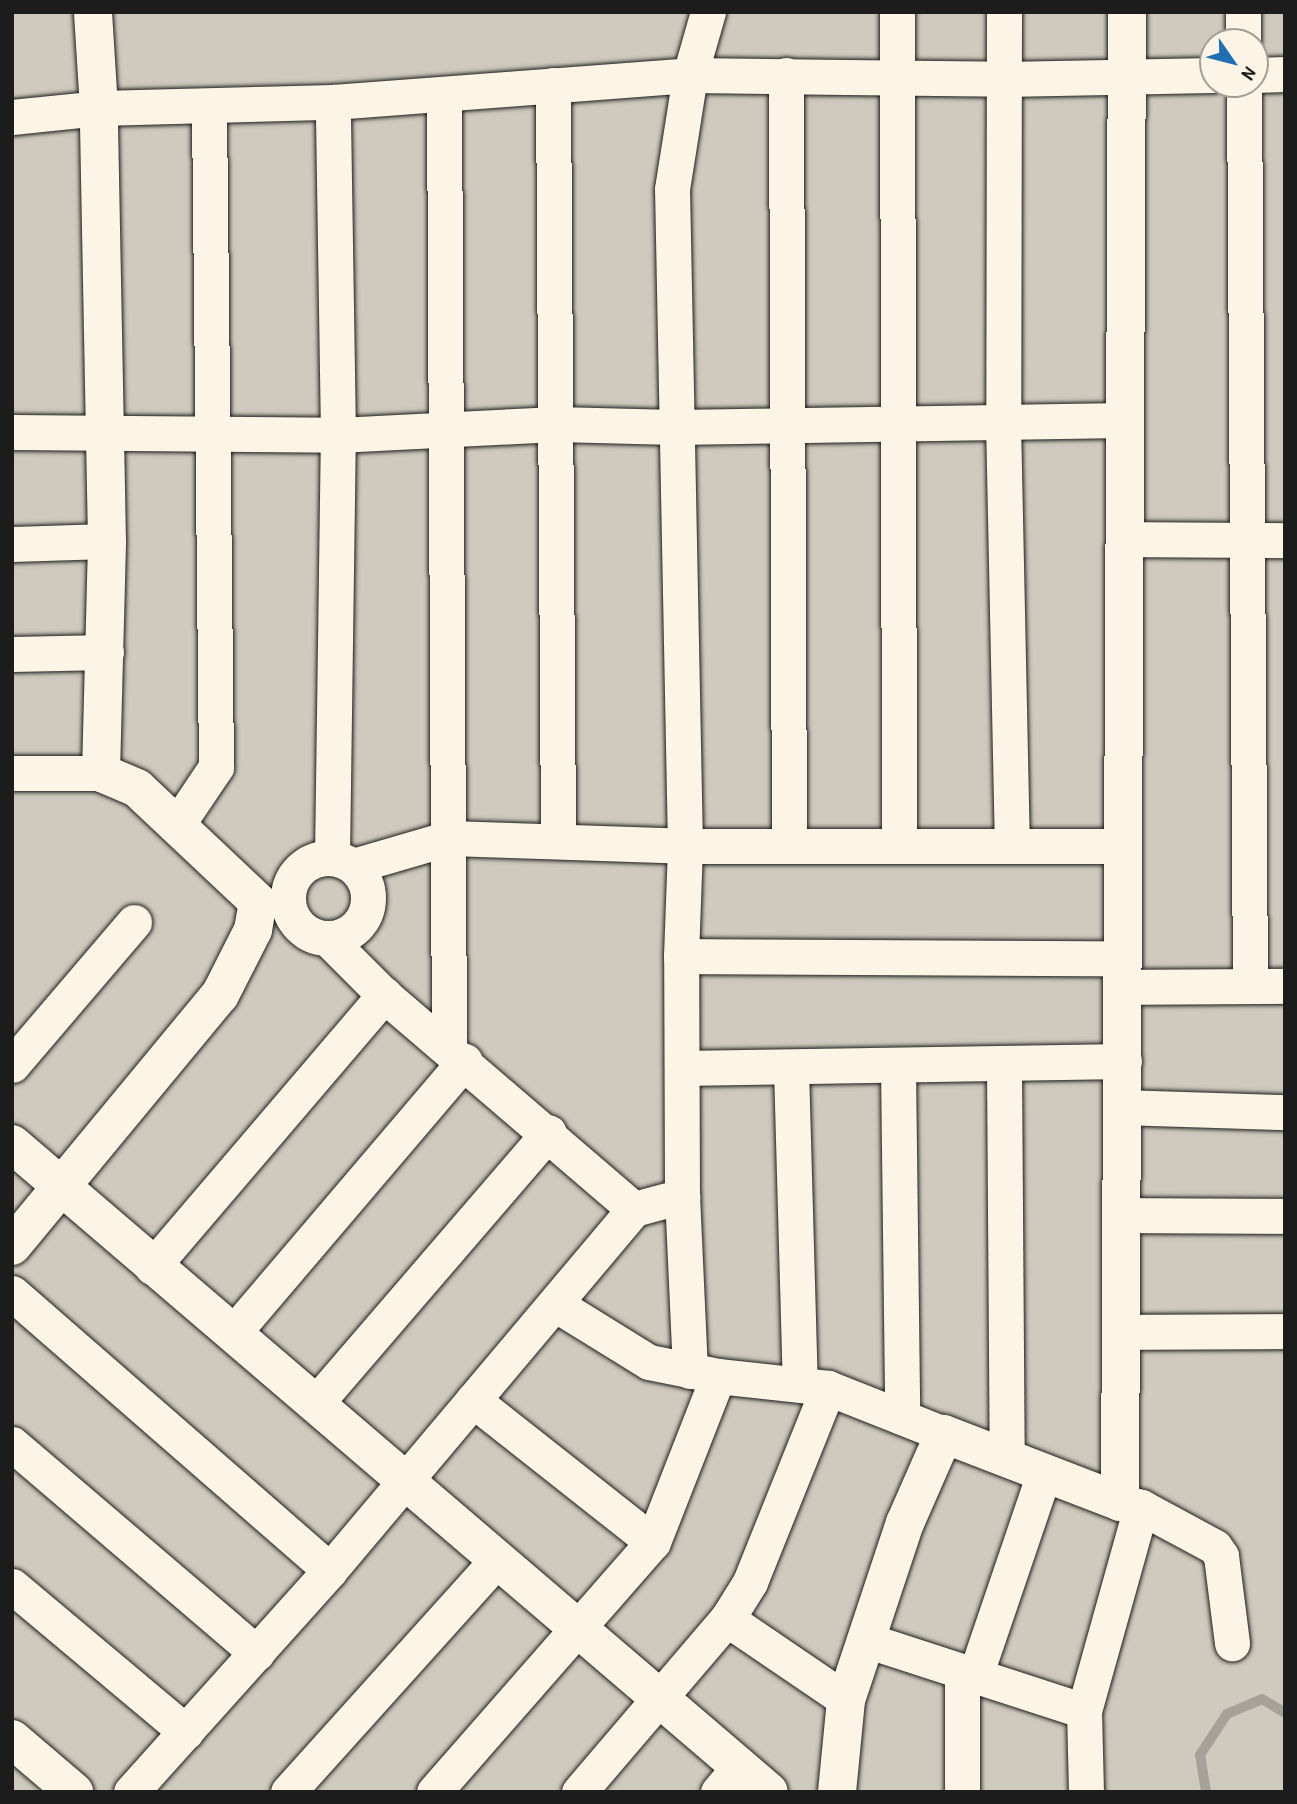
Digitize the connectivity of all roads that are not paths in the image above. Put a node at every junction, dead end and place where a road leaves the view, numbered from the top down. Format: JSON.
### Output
{"nodes":[{"id":1,"x":93,"y":12,"type":"edge"},
{"id":2,"x":708,"y":12,"type":"edge"},
{"id":3,"x":897,"y":12,"type":"edge"},
{"id":4,"x":1004,"y":12,"type":"edge"},
{"id":5,"x":1127,"y":12,"type":"edge"},
{"id":6,"x":690,"y":75,"type":"junction"},
{"id":7,"x":786,"y":75,"type":"junction"},
{"id":8,"x":1199,"y":75,"type":"edge"},
{"id":9,"x":1127,"y":76,"type":"junction"},
{"id":10,"x":897,"y":77,"type":"junction"},
{"id":11,"x":1004,"y":79,"type":"junction"},
{"id":12,"x":553,"y":85,"type":"junction"},
{"id":13,"x":443,"y":94,"type":"junction"},
{"id":14,"x":1244,"y":98,"type":"edge"},
{"id":15,"x":333,"y":102,"type":"junction"},
{"id":16,"x":209,"y":107,"type":"junction"},
{"id":17,"x":99,"y":108,"type":"junction"},
{"id":18,"x":12,"y":117,"type":"edge"},
{"id":19,"x":1125,"y":420,"type":"junction"},
{"id":20,"x":1003,"y":421,"type":"junction"},
{"id":21,"x":898,"y":422,"type":"junction"},
{"id":22,"x":787,"y":423,"type":"junction"},
{"id":23,"x":556,"y":424,"type":"junction"},
{"id":24,"x":443,"y":427,"type":"junction"},
{"id":25,"x":675,"y":427,"type":"junction"},
{"id":26,"x":12,"y":432,"type":"edge"},
{"id":27,"x":104,"y":432,"type":"junction"},
{"id":28,"x":216,"y":435,"type":"junction"},
{"id":29,"x":338,"y":435,"type":"junction"},
{"id":30,"x":1126,"y":540,"type":"junction"},
{"id":31,"x":1245,"y":540,"type":"junction"},
{"id":32,"x":1285,"y":540,"type":"edge"},
{"id":33,"x":107,"y":541,"type":"junction"},
{"id":34,"x":12,"y":544,"type":"edge"},
{"id":35,"x":106,"y":652,"type":"junction"},
{"id":36,"x":12,"y":654,"type":"edge"},
{"id":37,"x":12,"y":773,"type":"edge"},
{"id":38,"x":101,"y":773,"type":"junction"},
{"id":39,"x":177,"y":825,"type":"junction"},
{"id":40,"x":449,"y":838,"type":"junction"},
{"id":41,"x":558,"y":838,"type":"junction"},
{"id":42,"x":685,"y":846,"type":"junction"},
{"id":43,"x":789,"y":846,"type":"junction"},
{"id":44,"x":899,"y":846,"type":"junction"},
{"id":45,"x":1012,"y":846,"type":"junction"},
{"id":46,"x":1123,"y":846,"type":"junction"},
{"id":47,"x":342,"y":861,"type":"junction"},
{"id":48,"x":274,"y":906,"type":"junction"},
{"id":49,"x":134,"y":922,"type":"dead end"},
{"id":50,"x":328,"y":939,"type":"junction"},
{"id":51,"x":681,"y":956,"type":"junction"},
{"id":52,"x":1122,"y":973,"type":"junction"},
{"id":53,"x":1250,"y":984,"type":"junction"},
{"id":54,"x":1285,"y":986,"type":"edge"},
{"id":55,"x":384,"y":995,"type":"junction"},
{"id":56,"x":457,"y":1054,"type":"junction"},
{"id":57,"x":1124,"y":1061,"type":"junction"},
{"id":58,"x":12,"y":1065,"type":"edge"},
{"id":59,"x":1004,"y":1066,"type":"junction"},
{"id":60,"x":682,"y":1068,"type":"junction"},
{"id":61,"x":791,"y":1068,"type":"junction"},
{"id":62,"x":898,"y":1068,"type":"junction"},
{"id":63,"x":1122,"y":1107,"type":"junction"},
{"id":64,"x":1285,"y":1112,"type":"edge"},
{"id":65,"x":549,"y":1132,"type":"junction"},
{"id":66,"x":12,"y":1144,"type":"edge"},
{"id":67,"x":63,"y":1186,"type":"junction"},
{"id":68,"x":682,"y":1196,"type":"junction"},
{"id":69,"x":634,"y":1209,"type":"junction"},
{"id":70,"x":1121,"y":1215,"type":"junction"},
{"id":71,"x":1285,"y":1216,"type":"edge"},
{"id":72,"x":12,"y":1246,"type":"edge"},
{"id":73,"x":152,"y":1267,"type":"junction"},
{"id":74,"x":12,"y":1293,"type":"edge"},
{"id":75,"x":555,"y":1304,"type":"junction"},
{"id":76,"x":1285,"y":1331,"type":"edge"},
{"id":77,"x":234,"y":1332,"type":"junction"},
{"id":78,"x":1121,"y":1332,"type":"junction"},
{"id":79,"x":704,"y":1373,"type":"junction"},
{"id":80,"x":814,"y":1386,"type":"junction"},
{"id":81,"x":473,"y":1400,"type":"junction"},
{"id":82,"x":316,"y":1403,"type":"junction"},
{"id":83,"x":902,"y":1417,"type":"junction"},
{"id":84,"x":944,"y":1434,"type":"junction"},
{"id":85,"x":12,"y":1444,"type":"edge"},
{"id":86,"x":1007,"y":1459,"type":"junction"},
{"id":87,"x":1044,"y":1473,"type":"junction"},
{"id":88,"x":402,"y":1478,"type":"junction"},
{"id":89,"x":1130,"y":1504,"type":"junction"},
{"id":90,"x":653,"y":1542,"type":"junction"},
{"id":91,"x":497,"y":1560,"type":"junction"},
{"id":92,"x":330,"y":1570,"type":"junction"},
{"id":93,"x":12,"y":1586,"type":"edge"},
{"id":94,"x":727,"y":1619,"type":"junction"},
{"id":95,"x":580,"y":1629,"type":"junction"},
{"id":96,"x":869,"y":1640,"type":"junction"},
{"id":97,"x":1232,"y":1643,"type":"dead end"},
{"id":98,"x":257,"y":1653,"type":"junction"},
{"id":99,"x":969,"y":1673,"type":"junction"},
{"id":100,"x":661,"y":1698,"type":"junction"},
{"id":101,"x":846,"y":1700,"type":"junction"},
{"id":102,"x":1084,"y":1711,"type":"junction"},
{"id":103,"x":186,"y":1732,"type":"junction"},
{"id":104,"x":15,"y":1748,"type":"edge"},
{"id":105,"x":729,"y":1779,"type":"edge"},
{"id":106,"x":74,"y":1792,"type":"edge"},
{"id":107,"x":131,"y":1792,"type":"edge"},
{"id":108,"x":288,"y":1792,"type":"edge"},
{"id":109,"x":434,"y":1792,"type":"edge"},
{"id":110,"x":579,"y":1792,"type":"edge"},
{"id":111,"x":769,"y":1792,"type":"edge"},
{"id":112,"x":837,"y":1792,"type":"edge"},
{"id":113,"x":962,"y":1792,"type":"edge"},
{"id":114,"x":1086,"y":1792,"type":"edge"}],
"edges":[{"from":1,"to":17,"type":"street"},
{"from":2,"to":6,"type":"street"},
{"from":3,"to":10,"type":"street"},
{"from":4,"to":11,"type":"street"},
{"from":5,"to":9,"type":"street"},
{"from":6,"to":7,"type":"street"},
{"from":6,"to":12,"type":"street"},
{"from":6,"to":25,"type":"street"},
{"from":7,"to":10,"type":"street"},
{"from":7,"to":22,"type":"street"},
{"from":8,"to":9,"type":"street"},
{"from":9,"to":11,"type":"street"},
{"from":9,"to":19,"type":"street"},
{"from":10,"to":11,"type":"street"},
{"from":10,"to":21,"type":"street"},
{"from":11,"to":20,"type":"street"},
{"from":12,"to":13,"type":"street"},
{"from":12,"to":23,"type":"street"},
{"from":13,"to":15,"type":"street"},
{"from":13,"to":24,"type":"street"},
{"from":14,"to":31,"type":"street"},
{"from":15,"to":16,"type":"street"},
{"from":15,"to":29,"type":"street"},
{"from":16,"to":17,"type":"street"},
{"from":16,"to":28,"type":"street"},
{"from":17,"to":18,"type":"street"},
{"from":17,"to":27,"type":"street"},
{"from":19,"to":20,"type":"street"},
{"from":19,"to":30,"type":"street"},
{"from":20,"to":21,"type":"street"},
{"from":20,"to":45,"type":"street"},
{"from":21,"to":22,"type":"street"},
{"from":21,"to":44,"type":"street"},
{"from":22,"to":25,"type":"street"},
{"from":22,"to":43,"type":"street"},
{"from":23,"to":24,"type":"street"},
{"from":23,"to":25,"type":"street"},
{"from":23,"to":41,"type":"street"},
{"from":24,"to":29,"type":"street"},
{"from":24,"to":40,"type":"street"},
{"from":25,"to":42,"type":"street"},
{"from":26,"to":27,"type":"street"},
{"from":27,"to":28,"type":"street"},
{"from":27,"to":33,"type":"street"},
{"from":28,"to":29,"type":"street"},
{"from":28,"to":39,"type":"street"},
{"from":29,"to":47,"type":"street"},
{"from":30,"to":31,"type":"street"},
{"from":30,"to":46,"type":"street"},
{"from":31,"to":32,"type":"street"},
{"from":31,"to":53,"type":"street"},
{"from":33,"to":34,"type":"street"},
{"from":33,"to":35,"type":"street"},
{"from":35,"to":36,"type":"street"},
{"from":35,"to":38,"type":"street"},
{"from":37,"to":38,"type":"street"},
{"from":38,"to":39,"type":"street"},
{"from":39,"to":48,"type":"street"},
{"from":40,"to":41,"type":"street"},
{"from":40,"to":47,"type":"street"},
{"from":40,"to":56,"type":"street"},
{"from":41,"to":42,"type":"street"},
{"from":42,"to":43,"type":"street"},
{"from":42,"to":51,"type":"street"},
{"from":43,"to":44,"type":"street"},
{"from":44,"to":45,"type":"street"},
{"from":45,"to":46,"type":"street"},
{"from":46,"to":52,"type":"street"},
{"from":47,"to":48,"type":"street"},
{"from":47,"to":50,"type":"street"},
{"from":48,"to":50,"type":"street"},
{"from":48,"to":67,"type":"street"},
{"from":49,"to":58,"type":"street"},
{"from":50,"to":55,"type":"street"},
{"from":51,"to":52,"type":"street"},
{"from":51,"to":60,"type":"street"},
{"from":52,"to":53,"type":"street"},
{"from":52,"to":57,"type":"street"},
{"from":53,"to":54,"type":"street"},
{"from":55,"to":56,"type":"street"},
{"from":55,"to":73,"type":"street"},
{"from":56,"to":65,"type":"street"},
{"from":56,"to":77,"type":"street"},
{"from":57,"to":59,"type":"street"},
{"from":57,"to":63,"type":"street"},
{"from":59,"to":62,"type":"street"},
{"from":59,"to":86,"type":"street"},
{"from":60,"to":61,"type":"street"},
{"from":60,"to":68,"type":"street"},
{"from":61,"to":62,"type":"street"},
{"from":61,"to":80,"type":"street"},
{"from":62,"to":83,"type":"street"},
{"from":63,"to":64,"type":"street"},
{"from":63,"to":70,"type":"street"},
{"from":65,"to":69,"type":"street"},
{"from":65,"to":82,"type":"street"},
{"from":66,"to":67,"type":"street"},
{"from":67,"to":72,"type":"street"},
{"from":67,"to":73,"type":"street"},
{"from":68,"to":69,"type":"street"},
{"from":68,"to":79,"type":"street"},
{"from":69,"to":75,"type":"street"},
{"from":70,"to":71,"type":"street"},
{"from":70,"to":78,"type":"street"},
{"from":73,"to":77,"type":"street"},
{"from":74,"to":92,"type":"street"},
{"from":75,"to":79,"type":"street"},
{"from":75,"to":81,"type":"street"},
{"from":76,"to":78,"type":"street"},
{"from":77,"to":82,"type":"street"},
{"from":78,"to":89,"type":"street"},
{"from":79,"to":80,"type":"street"},
{"from":79,"to":90,"type":"street"},
{"from":80,"to":83,"type":"street"},
{"from":80,"to":94,"type":"street"},
{"from":81,"to":88,"type":"street"},
{"from":81,"to":90,"type":"street"},
{"from":82,"to":88,"type":"street"},
{"from":83,"to":84,"type":"street"},
{"from":84,"to":86,"type":"street"},
{"from":84,"to":96,"type":"street"},
{"from":85,"to":98,"type":"street"},
{"from":86,"to":87,"type":"street"},
{"from":87,"to":89,"type":"street"},
{"from":87,"to":99,"type":"street"},
{"from":88,"to":91,"type":"street"},
{"from":88,"to":92,"type":"street"},
{"from":89,"to":97,"type":"street"},
{"from":89,"to":102,"type":"street"},
{"from":90,"to":95,"type":"street"},
{"from":91,"to":95,"type":"street"},
{"from":91,"to":108,"type":"street"},
{"from":92,"to":98,"type":"street"},
{"from":93,"to":103,"type":"street"},
{"from":94,"to":100,"type":"street"},
{"from":94,"to":101,"type":"street"},
{"from":95,"to":100,"type":"street"},
{"from":95,"to":109,"type":"street"},
{"from":96,"to":99,"type":"street"},
{"from":96,"to":101,"type":"street"},
{"from":98,"to":103,"type":"street"},
{"from":99,"to":102,"type":"street"},
{"from":99,"to":113,"type":"street"},
{"from":100,"to":105,"type":"street"},
{"from":100,"to":110,"type":"street"},
{"from":101,"to":112,"type":"street"},
{"from":102,"to":114,"type":"street"},
{"from":103,"to":107,"type":"street"},
{"from":104,"to":106,"type":"street"},
{"from":105,"to":111,"type":"street"}]}
